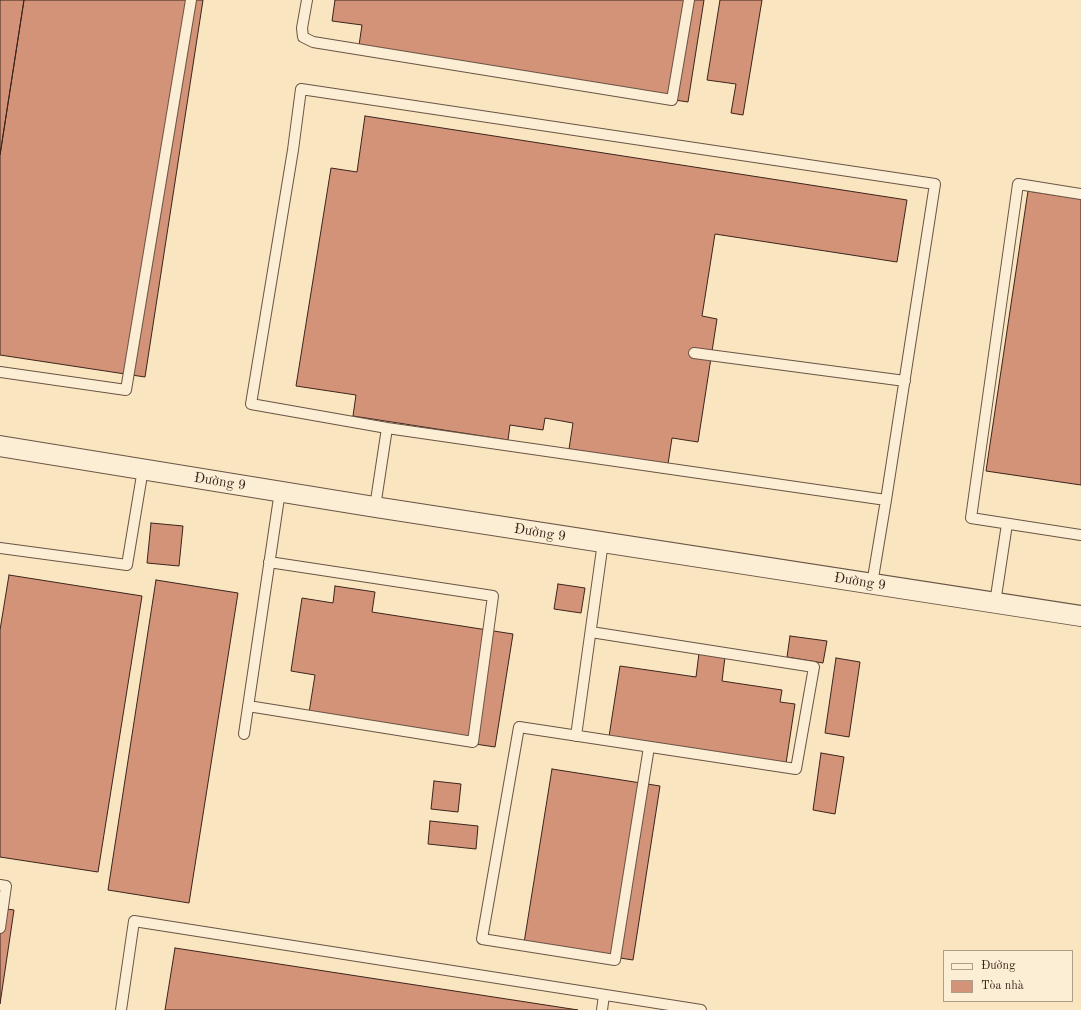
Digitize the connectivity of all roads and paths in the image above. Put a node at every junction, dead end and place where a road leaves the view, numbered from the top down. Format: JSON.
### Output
{"nodes":[{"id":1,"x":191,"y":0,"type":"edge"},
{"id":2,"x":307,"y":0,"type":"edge"},
{"id":3,"x":689,"y":0,"type":"edge"},
{"id":4,"x":1081,"y":194,"type":"edge"},
{"id":5,"x":694,"y":353,"type":"dead end"},
{"id":6,"x":0,"y":372,"type":"edge"},
{"id":7,"x":904,"y":381,"type":"junction"},
{"id":8,"x":387,"y":428,"type":"junction"},
{"id":9,"x":0,"y":446,"type":"edge"},
{"id":10,"x":143,"y":469,"type":"junction"},
{"id":11,"x":280,"y":491,"type":"junction"},
{"id":12,"x":886,"y":500,"type":"junction"},
{"id":13,"x":375,"y":507,"type":"junction"},
{"id":14,"x":1007,"y":524,"type":"junction"},
{"id":15,"x":1081,"y":535,"type":"edge"},
{"id":16,"x":603,"y":542,"type":"junction"},
{"id":17,"x":0,"y":548,"type":"edge"},
{"id":18,"x":269,"y":562,"type":"junction"},
{"id":19,"x":872,"y":584,"type":"junction"},
{"id":20,"x":995,"y":603,"type":"junction"},
{"id":21,"x":1081,"y":616,"type":"edge"},
{"id":22,"x":591,"y":632,"type":"junction"},
{"id":23,"x":248,"y":706,"type":"junction"},
{"id":24,"x":244,"y":734,"type":"dead end"},
{"id":25,"x":576,"y":736,"type":"junction"},
{"id":26,"x":649,"y":747,"type":"junction"},
{"id":27,"x":0,"y":884,"type":"edge"},
{"id":28,"x":0,"y":928,"type":"edge"},
{"id":29,"x":604,"y":995,"type":"junction"},
{"id":30,"x":121,"y":1010,"type":"edge"},
{"id":31,"x":602,"y":1010,"type":"edge"},
{"id":32,"x":701,"y":1010,"type":"edge"}],
"edges":[{"from":1,"to":6,"type":"lane"},
{"from":2,"to":3,"type":"lane"},
{"from":4,"to":14,"type":"lane"},
{"from":5,"to":7,"type":"lane"},
{"from":7,"to":8,"type":"lane"},
{"from":7,"to":12,"type":"lane"},
{"from":8,"to":12,"type":"lane"},
{"from":8,"to":13,"type":"lane"},
{"from":9,"to":10,"type":"street","name":"Đường 9"},
{"from":10,"to":11,"type":"street","name":"Đường 9"},
{"from":10,"to":17,"type":"lane"},
{"from":11,"to":13,"type":"street","name":"Đường 9"},
{"from":11,"to":18,"type":"lane"},
{"from":12,"to":19,"type":"lane"},
{"from":13,"to":16,"type":"street","name":"Đường 9"},
{"from":14,"to":15,"type":"lane"},
{"from":14,"to":20,"type":"lane"},
{"from":16,"to":19,"type":"street","name":"Đường 9"},
{"from":16,"to":22,"type":"lane"},
{"from":18,"to":23,"type":"lane"},
{"from":18,"to":23,"type":"lane"},
{"from":19,"to":20,"type":"street","name":"Đường 9"},
{"from":20,"to":21,"type":"street","name":"Đường 9"},
{"from":22,"to":25,"type":"lane"},
{"from":22,"to":26,"type":"lane"},
{"from":23,"to":24,"type":"lane"},
{"from":25,"to":26,"type":"lane"},
{"from":25,"to":26,"type":"lane"},
{"from":27,"to":28,"type":"lane"},
{"from":29,"to":30,"type":"lane"},
{"from":29,"to":31,"type":"lane"},
{"from":29,"to":32,"type":"lane"}]}
